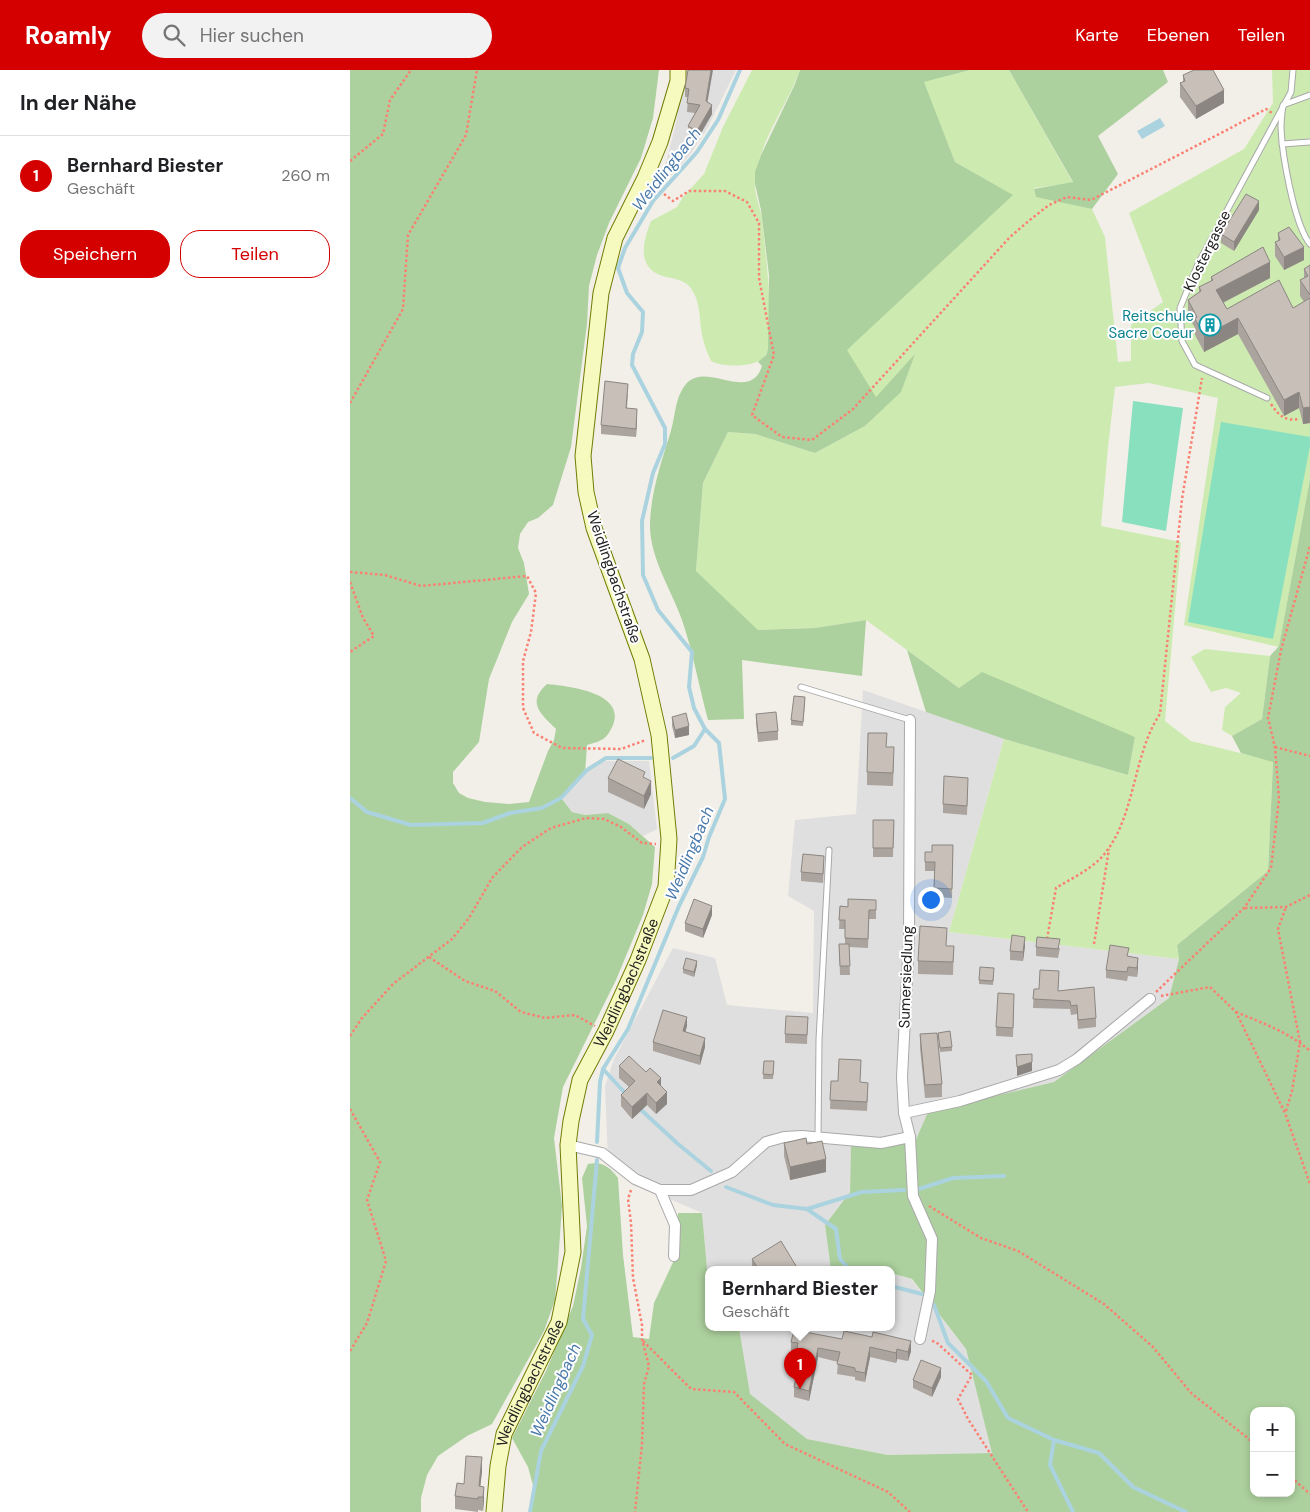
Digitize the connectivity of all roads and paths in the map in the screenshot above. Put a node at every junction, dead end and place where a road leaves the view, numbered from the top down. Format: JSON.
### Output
{"nodes":[{"id":1,"x":411,"y":70,"type":"edge"},
{"id":2,"x":477,"y":70,"type":"edge"},
{"id":3,"x":678,"y":70,"type":"edge"},
{"id":4,"x":1293,"y":70,"type":"edge"},
{"id":5,"x":1310,"y":95,"type":"edge"},
{"id":6,"x":1283,"y":105,"type":"junction"},
{"id":7,"x":1277,"y":117,"type":"junction"},
{"id":8,"x":1310,"y":142,"type":"edge"},
{"id":9,"x":1282,"y":144,"type":"junction"},
{"id":10,"x":350,"y":161,"type":"edge"},
{"id":11,"x":664,"y":194,"type":"dead end"},
{"id":12,"x":1310,"y":244,"type":"edge"},
{"id":13,"x":1204,"y":369,"type":"junction"},
{"id":14,"x":1267,"y":398,"type":"joint"},
{"id":15,"x":350,"y":403,"type":"edge"},
{"id":16,"x":1300,"y":419,"type":"dead end"},
{"id":17,"x":1310,"y":546,"type":"edge"},
{"id":18,"x":350,"y":572,"type":"edge"},
{"id":19,"x":350,"y":582,"type":"edge"},
{"id":20,"x":350,"y":652,"type":"edge"},
{"id":21,"x":802,"y":687,"type":"dead end"},
{"id":22,"x":910,"y":720,"type":"joint"},
{"id":23,"x":659,"y":735,"type":"junction"},
{"id":24,"x":1275,"y":748,"type":"junction"},
{"id":25,"x":1310,"y":756,"type":"edge"},
{"id":26,"x":669,"y":839,"type":"junction"},
{"id":27,"x":1110,"y":847,"type":"junction"},
{"id":28,"x":829,"y":850,"type":"dead end"},
{"id":29,"x":1310,"y":895,"type":"edge"},
{"id":30,"x":1286,"y":907,"type":"junction"},
{"id":31,"x":1244,"y":908,"type":"junction"},
{"id":32,"x":1047,"y":941,"type":"edge"},
{"id":33,"x":1094,"y":944,"type":"dead end"},
{"id":34,"x":429,"y":957,"type":"junction"},
{"id":35,"x":1150,"y":999,"type":"junction"},
{"id":36,"x":1236,"y":1012,"type":"junction"},
{"id":37,"x":606,"y":1031,"type":"junction"},
{"id":38,"x":350,"y":1036,"type":"edge"},
{"id":39,"x":1300,"y":1042,"type":"junction"},
{"id":40,"x":1310,"y":1051,"type":"edge"},
{"id":41,"x":350,"y":1109,"type":"edge"},
{"id":42,"x":904,"y":1113,"type":"junction"},
{"id":43,"x":1285,"y":1113,"type":"junction"},
{"id":44,"x":818,"y":1137,"type":"junction"},
{"id":45,"x":910,"y":1137,"type":"junction"},
{"id":46,"x":568,"y":1145,"type":"junction"},
{"id":47,"x":635,"y":1179,"type":"junction"},
{"id":48,"x":1310,"y":1184,"type":"edge"},
{"id":49,"x":660,"y":1190,"type":"junction"},
{"id":50,"x":914,"y":1196,"type":"junction"},
{"id":51,"x":674,"y":1256,"type":"dead end"},
{"id":52,"x":920,"y":1339,"type":"joint"},
{"id":53,"x":642,"y":1340,"type":"junction"},
{"id":54,"x":350,"y":1351,"type":"edge"},
{"id":55,"x":1250,"y":1440,"type":"edge"},
{"id":56,"x":1295,"y":1481,"type":"edge"},
{"id":57,"x":1310,"y":1494,"type":"edge"},
{"id":58,"x":494,"y":1512,"type":"edge"},
{"id":59,"x":635,"y":1512,"type":"edge"},
{"id":60,"x":910,"y":1512,"type":"edge"},
{"id":61,"x":1028,"y":1512,"type":"edge"}],
"edges":[{"from":1,"to":10,"type":"path"},
{"from":2,"to":15,"type":"path"},
{"from":3,"to":23,"type":"main road","name":"Weidlingbachstraße"},
{"from":4,"to":6,"type":"lane","name":"Klostergasse"},
{"from":5,"to":6,"type":"lane"},
{"from":6,"to":7,"type":"lane","name":"Klostergasse"},
{"from":6,"to":9,"type":"lane"},
{"from":7,"to":11,"type":"path"},
{"from":7,"to":13,"type":"lane","name":"Klostergasse"},
{"from":8,"to":9,"type":"lane"},
{"from":9,"to":12,"type":"lane"},
{"from":13,"to":14,"type":"lane","name":"Klostergasse"},
{"from":13,"to":27,"type":"path"},
{"from":14,"to":16,"type":"path"},
{"from":17,"to":24,"type":"path"},
{"from":18,"to":23,"type":"path"},
{"from":19,"to":20,"type":"path"},
{"from":21,"to":22,"type":"lane"},
{"from":22,"to":42,"type":"street","name":"Sumersiedlung"},
{"from":23,"to":26,"type":"main road","name":"Weidlingbachstraße"},
{"from":24,"to":25,"type":"path"},
{"from":24,"to":31,"type":"path"},
{"from":26,"to":34,"type":"path"},
{"from":26,"to":37,"type":"main road","name":"Weidlingbachstraße"},
{"from":27,"to":32,"type":"path"},
{"from":27,"to":33,"type":"path"},
{"from":28,"to":44,"type":"lane"},
{"from":29,"to":30,"type":"path"},
{"from":30,"to":31,"type":"path"},
{"from":30,"to":39,"type":"path"},
{"from":31,"to":35,"type":"path"},
{"from":34,"to":37,"type":"path"},
{"from":34,"to":38,"type":"path"},
{"from":35,"to":36,"type":"path"},
{"from":35,"to":42,"type":"street"},
{"from":36,"to":39,"type":"path"},
{"from":36,"to":43,"type":"path"},
{"from":37,"to":46,"type":"main road","name":"Weidlingbachstraße"},
{"from":39,"to":40,"type":"path"},
{"from":39,"to":43,"type":"path"},
{"from":41,"to":54,"type":"path"},
{"from":42,"to":45,"type":"street","name":"Sumersiedlung"},
{"from":43,"to":48,"type":"path"},
{"from":44,"to":45,"type":"street"},
{"from":44,"to":49,"type":"street"},
{"from":45,"to":50,"type":"street","name":"Sumersiedlung"},
{"from":46,"to":47,"type":"street"},
{"from":46,"to":58,"type":"main road","name":"Weidlingbachstraße"},
{"from":47,"to":49,"type":"street"},
{"from":47,"to":53,"type":"path"},
{"from":49,"to":51,"type":"street"},
{"from":50,"to":52,"type":"street","name":"Sumersiedlung"},
{"from":50,"to":55,"type":"path"},
{"from":52,"to":61,"type":"path"},
{"from":53,"to":59,"type":"path"},
{"from":53,"to":60,"type":"path"},
{"from":56,"to":57,"type":"path"}]}
